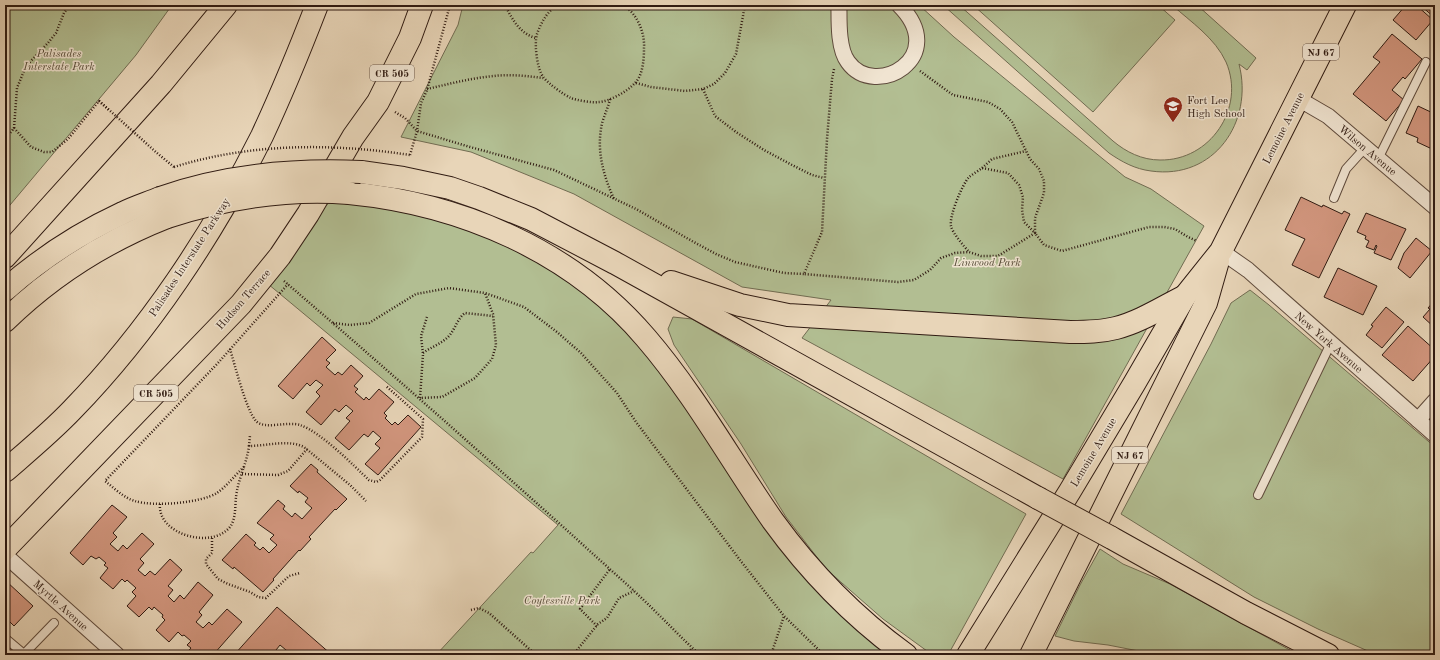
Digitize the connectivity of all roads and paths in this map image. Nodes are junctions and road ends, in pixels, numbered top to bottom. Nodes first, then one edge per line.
1 (70, 5) edge
2 (226, 5) edge
3 (317, 5) edge
4 (422, 5) edge
5 (450, 5) edge
6 (505, 5) edge
7 (558, 5) edge
8 (623, 5) edge
9 (745, 5) edge
10 (839, 5) edge
11 (898, 5) edge
12 (1345, 5) edge
13 (536, 38) junction
14 (841, 41) junction
15 (911, 60) junction
16 (1426, 62) dead end
17 (544, 78) junction
18 (636, 83) junction
19 (703, 89) junction
20 (426, 90) junction
21 (1298, 98) junction
22 (610, 99) junction
23 (378, 102) junction
24 (14, 128) junction
25 (417, 131) junction
26 (5, 140) edge
27 (1365, 148) junction
28 (1026, 150) junction
29 (410, 155) dead end
30 (1378, 159) junction
31 (174, 167) dead end
32 (982, 168) junction
33 (824, 178) junction
34 (1334, 198) dead end
35 (614, 199) junction
36 (1435, 207) edge
37 (164, 208) junction
38 (1034, 234) junction
39 (1197, 241) dead end
40 (1221, 251) junction
41 (969, 252) junction
42 (5, 257) edge
43 (615, 263) junction
44 (270, 269) junction
45 (804, 274) junction
46 (288, 284) junction
47 (5, 290) edge
48 (486, 293) junction
49 (1185, 296) junction
50 (493, 316) junction
51 (427, 317) dead end
52 (5, 321) edge
53 (333, 323) junction
54 (1331, 343) junction
55 (230, 349) junction
56 (423, 353) junction
57 (386, 386) dead end
58 (420, 398) junction
59 (1435, 401) edge
60 (1418, 420) junction
61 (250, 435) dead end
62 (1435, 435) edge
63 (249, 446) junction
64 (307, 449) junction
65 (244, 467) junction
66 (5, 471) edge
67 (242, 474) junction
68 (1258, 495) dead end
69 (366, 501) dead end
70 (160, 504) junction
71 (212, 538) junction
72 (5, 549) edge
73 (5, 555) edge
74 (610, 569) junction
75 (300, 573) dead end
76 (634, 591) junction
77 (470, 610) dead end
78 (784, 616) junction
79 (54, 623) dead end
80 (597, 626) junction
81 (5, 638) edge
82 (692, 648) junction
83 (117, 655) edge
84 (536, 655) edge
85 (573, 655) edge
86 (687, 655) edge
87 (700, 655) edge
88 (771, 655) edge
89 (824, 655) edge
90 (906, 655) edge
91 (968, 655) edge
92 (1031, 655) edge
93 (1328, 655) edge

1 - 24 path
2 - 42 main road
3 - 66 main road, Palisades Interstate Parkway
4 - 23 main road, Hudson Terrace / CR 505
5 - 20 path
6 - 13 path
7 - 13 path
8 - 18 path
9 - 19 path
10 - 14 street
11 - 15 street
12 - 21 main road, Lemoine Avenue / NJ 67
13 - 17 path
14 - 15 street
14 - 33 path
15 - 28 path
16 - 30 lane
17 - 20 path
17 - 22 path
18 - 19 path
18 - 22 path
19 - 33 path
20 - 25 path
21 - 27 street, Wilson Avenue
21 - 40 main road, Lemoine Avenue / NJ 67
22 - 35 path
23 - 25 path
23 - 44 main road, Hudson Terrace / CR 505
24 - 26 path
24 - 31 path, bridge
25 - 29 path
25 - 35 path
27 - 30 street, Wilson Avenue
27 - 34 lane
28 - 32 path
28 - 38 path
30 - 36 street, Wilson Avenue
32 - 38 path
32 - 41 path
33 - 45 path
35 - 45 path
37 - 43 main road, bridge
37 - 47 main road
37 - 52 main road
37 - 90 main road, bridge
38 - 39 path
38 - 41 path
40 - 49 main road, Lemoine Avenue / NJ 67
40 - 54 street, New York Avenue
40 - 92 main road, Lemoine Avenue / NJ 67
41 - 45 path
43 - 49 main road
43 - 93 main road, bridge
44 - 46 path
44 - 72 main road, Hudson Terrace / CR 505
46 - 53 path
46 - 55 path
48 - 50 path
48 - 53 path
48 - 78 path
49 - 91 main road, Lemoine Avenue / NJ 67
50 - 56 path
50 - 58 path
51 - 56 path
53 - 58 path
54 - 60 street, New York Avenue
54 - 68 lane
55 - 57 path
55 - 70 path
56 - 58 path
58 - 74 path
59 - 60 street
60 - 62 street, New York Avenue
61 - 63 path
63 - 64 path
63 - 65 path
64 - 67 path
64 - 69 path
65 - 67 path
65 - 70 path
67 - 71 path
70 - 71 path
71 - 75 path
73 - 83 street, Myrtle Avenue
74 - 76 path
74 - 80 path
76 - 80 path
76 - 82 path
77 - 84 path
78 - 88 path
78 - 89 path
79 - 81 lane
80 - 85 path
82 - 86 path
82 - 87 path

